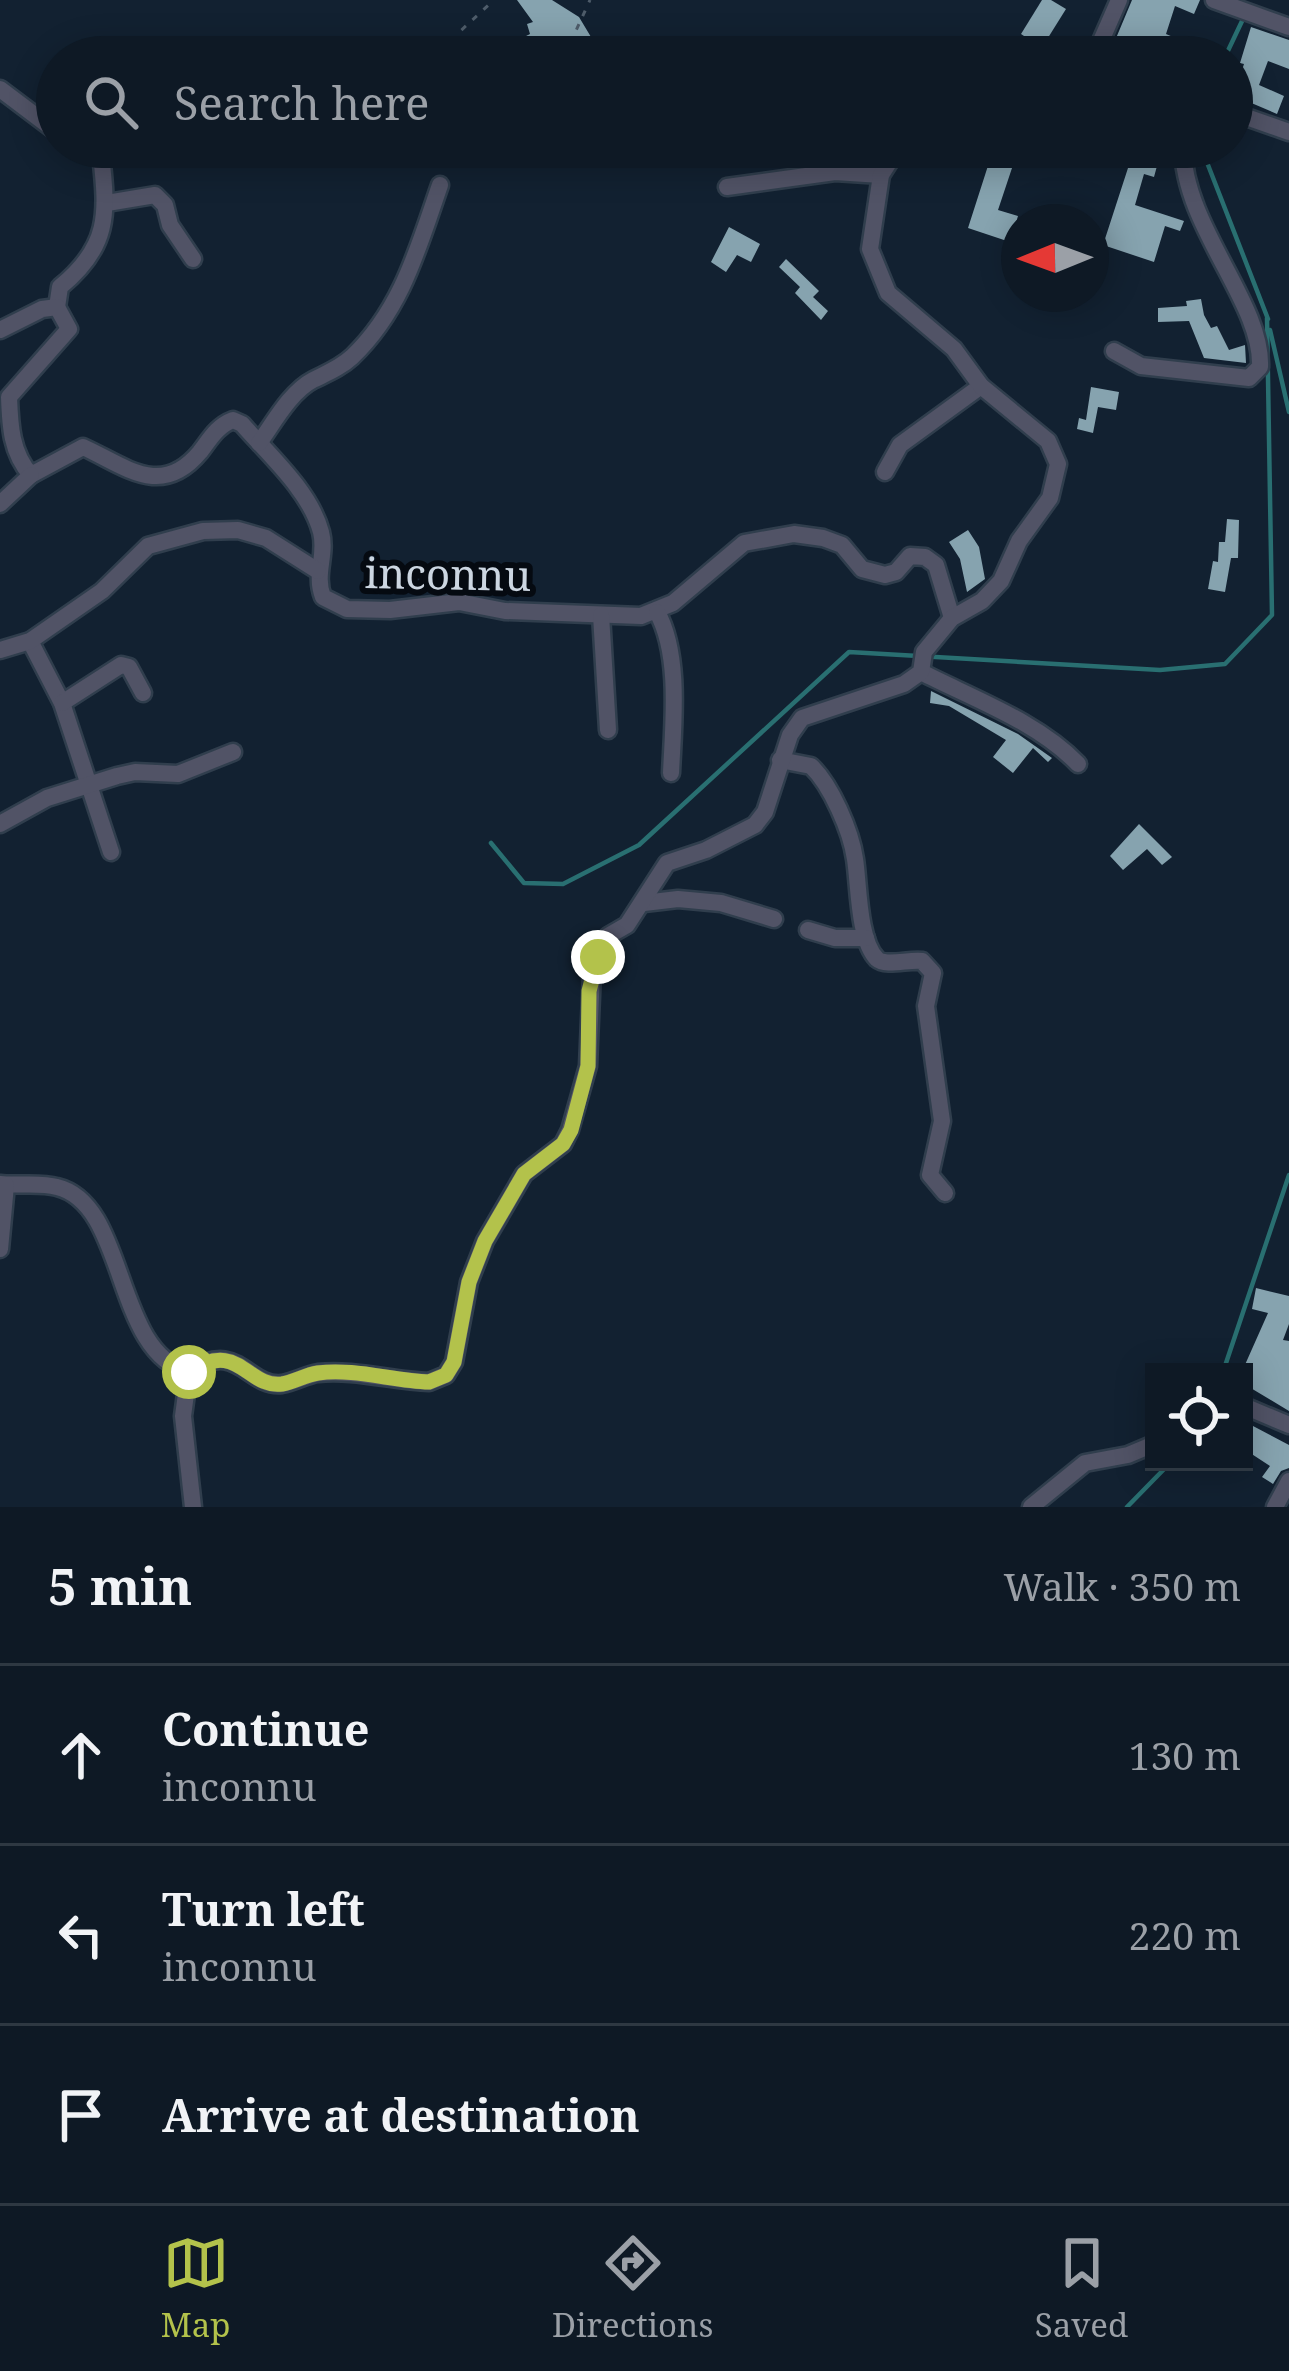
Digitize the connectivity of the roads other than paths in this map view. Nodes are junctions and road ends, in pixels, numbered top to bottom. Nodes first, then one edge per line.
1 (1119, 0) edge
2 (1214, 0) edge
3 (1289, 27) edge
4 (1103, 36) edge
5 (0, 88) edge
6 (36, 116) edge
7 (1253, 119) edge
8 (1289, 132) edge
9 (107, 168) edge
10 (886, 168) edge
11 (1188, 168) edge
12 (881, 175) junction
13 (440, 185) dead end
14 (727, 187) dead end
15 (106, 203) junction
16 (193, 259) dead end
17 (57, 307) junction
18 (0, 330) edge
19 (1114, 351) dead end
20 (981, 386) junction
21 (259, 443) junction
22 (885, 472) dead end
23 (31, 475) junction
24 (0, 504) edge
25 (318, 571) junction
26 (656, 612) junction
27 (601, 615) junction
28 (952, 618) junction
29 (30, 641) junction
30 (0, 650) edge
31 (923, 664) junction
32 (142, 693) dead end
33 (62, 703) junction
34 (608, 730) dead end
35 (233, 752) dead end
36 (780, 760) junction
37 (1078, 764) dead end
38 (670, 773) dead end
39 (90, 784) junction
40 (0, 824) edge
41 (111, 852) dead end
42 (644, 903) junction
43 (774, 920) dead end
44 (808, 929) dead end
45 (866, 938) junction
46 (3, 1185) edge
47 (945, 1193) dead end
48 (0, 1249) edge
49 (189, 1372) junction
50 (1253, 1410) edge
51 (1289, 1425) edge
52 (1145, 1448) edge
53 (1289, 1481) edge
54 (193, 1507) edge
55 (1031, 1507) edge
56 (1275, 1507) edge

1 - 4 street
2 - 3 street
5 - 6 street
7 - 8 street
9 - 15 street
10 - 12 street
11 - 19 street
12 - 14 street
12 - 20 street
13 - 21 street
15 - 16 street
15 - 17 street
17 - 18 street
17 - 23 street
20 - 22 street
20 - 28 street
21 - 23 street
21 - 25 street, inconnu
23 - 24 street
25 - 27 street, inconnu
25 - 29 street, inconnu
26 - 27 street, inconnu
26 - 28 street
26 - 38 street
27 - 34 street
28 - 31 street
29 - 30 street, inconnu
29 - 33 street
31 - 36 street
31 - 37 street
32 - 33 street
33 - 39 street
35 - 39 street
36 - 42 street
36 - 45 street
39 - 40 street
39 - 41 street
42 - 43 street
42 - 49 street
44 - 45 street
45 - 47 street
46 - 48 street
46 - 49 street
49 - 54 street
50 - 51 street
52 - 55 street
53 - 56 street

